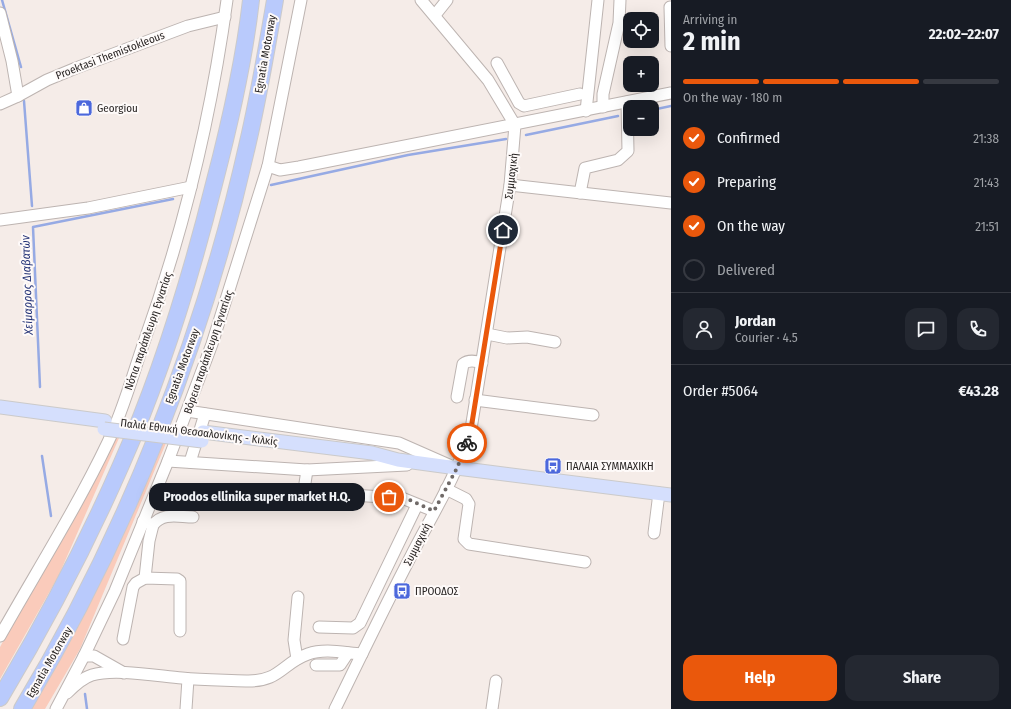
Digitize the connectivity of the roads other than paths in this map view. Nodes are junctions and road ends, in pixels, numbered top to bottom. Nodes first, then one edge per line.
1 (227, 0) edge
2 (251, 0) edge
3 (275, 0) edge
4 (301, 0) edge
5 (421, 0) edge
6 (447, 0) edge
7 (598, 0) edge
8 (620, 0) edge
9 (670, 7) dead end
10 (0, 14) edge
11 (435, 15) junction
12 (225, 17) junction
13 (671, 46) edge
14 (0, 59) edge
15 (12, 61) junction
16 (497, 63) dead end
17 (671, 93) edge
18 (580, 94) dead end
19 (18, 96) junction
20 (637, 100) edge
21 (544, 102) junction
22 (623, 103) edge
23 (0, 104) edge
24 (603, 107) junction
25 (586, 111) junction
26 (547, 119) junction
27 (515, 125) junction
28 (628, 136) edge
29 (268, 166) junction
30 (510, 185) junction
31 (192, 187) junction
32 (580, 193) junction
33 (671, 203) edge
34 (0, 220) edge
35 (487, 334) junction
36 (555, 342) dead end
37 (482, 363) junction
38 (457, 397) dead end
39 (475, 400) junction
40 (0, 407) edge
41 (187, 411) junction
42 (205, 414) junction
43 (593, 415) dead end
44 (0, 416) edge
45 (105, 425) junction
46 (168, 461) junction
47 (190, 462) junction
48 (426, 464) junction
49 (457, 468) junction
50 (307, 470) junction
51 (446, 489) junction
52 (304, 490) dead end
53 (665, 494) edge
54 (350, 495) dead end
55 (417, 505) junction
56 (434, 511) junction
57 (193, 517) dead end
58 (148, 523) junction
59 (654, 533) dead end
60 (585, 562) dead end
61 (145, 578) junction
62 (381, 578) junction
63 (396, 585) junction
64 (298, 597) dead end
65 (319, 627) dead end
66 (180, 631) dead end
67 (0, 636) edge
68 (123, 639) dead end
69 (348, 653) junction
70 (362, 654) junction
71 (84, 656) junction
72 (297, 659) junction
73 (316, 665) dead end
74 (104, 673) junction
75 (124, 673) junction
76 (188, 679) junction
77 (496, 681) dead end
78 (0, 698) edge
79 (58, 705) edge
80 (22, 709) edge
81 (186, 709) edge
82 (335, 709) edge
83 (492, 709) edge

1 - 12 street, Νότια παράπλευρη Εγνατίας
2 - 78 highway, Egnatia Motorway
3 - 80 highway, Egnatia Motorway
4 - 29 street, Βόρεια παράπλευρη Εγνατίας
5 - 11 street
6 - 11 street
7 - 25 street
8 - 24 street
9 - 13 street
10 - 15 street
11 - 27 street
12 - 19 street, Proektasi Themistokleous
12 - 31 street, Νότια παράπλευρη Εγνατίας
14 - 15 street
15 - 19 street
16 - 21 street
17 - 20 street
18 - 21 street
19 - 23 street, Proektasi Themistokleous
21 - 26 street
22 - 24 street
24 - 25 street
25 - 26 street
26 - 27 street
27 - 29 street
27 - 30 street, Συμμαχική
28 - 32 street
29 - 41 street, Βόρεια παράπλευρη Εγνατίας
30 - 32 street
30 - 35 street, Συμμαχική
31 - 34 street
31 - 67 street, Νότια παράπλευρη Εγνατίας
32 - 33 street
35 - 36 street
35 - 37 street, Συμμαχική
37 - 38 street
37 - 39 street, Συμμαχική
39 - 43 street
39 - 49 street, Συμμαχική
40 - 45 main road, Παλιά Εθνική Θεσσαλονίκης - Κιλκίς
41 - 42 street
41 - 46 street, Βόρεια παράπλευρη Εγνατίας
42 - 47 street
42 - 49 street
44 - 45 main road, Παλιά Εθνική Θεσσαλονίκης - Κιλκίς
45 - 48 main road, Παλιά Εθνική Θεσσαλονίκης - Κιλκίς
46 - 47 street
46 - 58 street, Βόρεια παράπλευρη Εγνατίας
47 - 50 street
48 - 49 main road, Παλιά Εθνική Θεσσαλονίκης - Κιλκίς
48 - 50 street
49 - 51 street, Συμμαχική
49 - 53 main road, Παλιά Εθνική Θεσσαλονίκης - Κιλκίς
50 - 52 street
51 - 56 street, Συμμαχική
51 - 60 street
53 - 59 street
54 - 55 street
55 - 56 street
55 - 62 street
56 - 63 street, Συμμαχική
57 - 58 street
58 - 61 street
58 - 71 street, Βόρεια παράπλευρη Εγνατίας
61 - 66 street
61 - 68 street
62 - 63 street
62 - 65 street
63 - 70 street, Συμμαχική
64 - 72 street
69 - 70 street
69 - 72 street
69 - 73 street
70 - 82 street, Συμμαχική
71 - 74 street
71 - 75 street
71 - 79 street, Βόρεια παράπλευρη Εγνατίας
72 - 76 street
74 - 75 street
74 - 79 street
75 - 76 street
76 - 81 street
77 - 83 street

